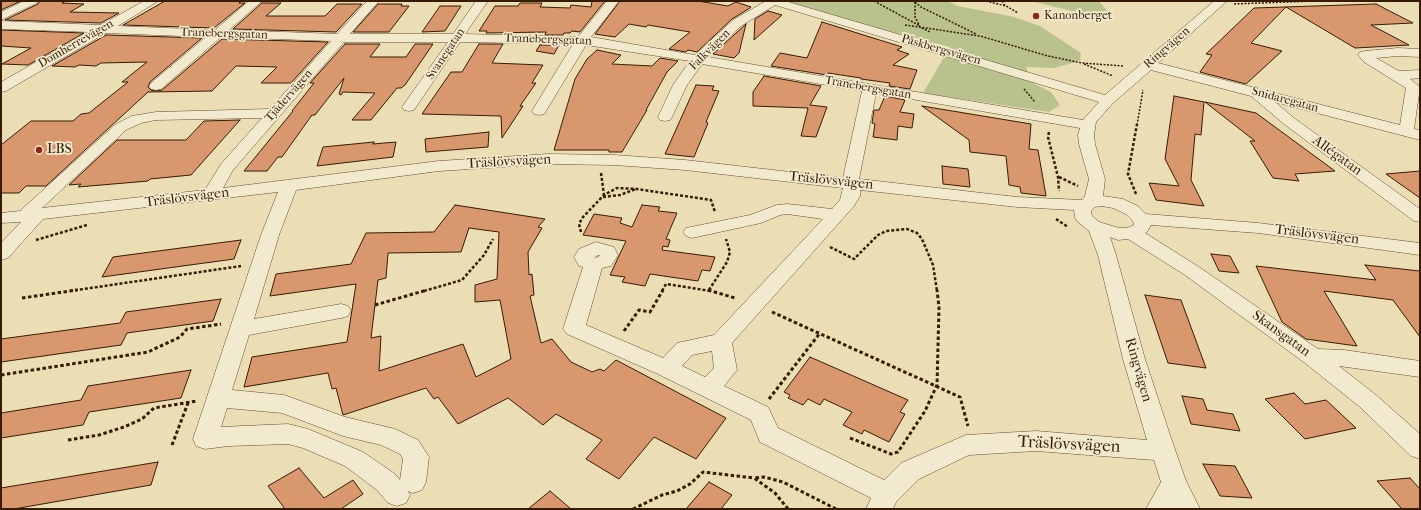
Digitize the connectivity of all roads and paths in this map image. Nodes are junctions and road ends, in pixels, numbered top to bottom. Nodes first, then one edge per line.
1 (33, 1) edge
2 (152, 1) edge
3 (256, 1) edge
4 (373, 1) edge
5 (482, 1) edge
6 (613, 1) edge
7 (774, 1) edge
8 (874, 1) edge
9 (914, 1) edge
10 (986, 1) edge
11 (1002, 1) edge
12 (1314, 1) edge
13 (1226, 3) edge
14 (1006, 6) junction
15 (1018, 13) dead end
16 (1, 16) edge
17 (1, 25) edge
18 (905, 25) dead end
19 (920, 26) junction
20 (104, 28) junction
21 (218, 34) junction
22 (934, 34) dead end
23 (980, 36) junction
24 (339, 38) junction
25 (457, 38) junction
26 (582, 40) junction
27 (1420, 53) edge
28 (698, 59) junction
29 (1082, 63) junction
30 (1124, 66) dead end
31 (1156, 66) junction
32 (1004, 68) junction
33 (1420, 74) edge
34 (1396, 75) junction
35 (1113, 76) dead end
36 (156, 86) dead end
37 (1, 88) edge
38 (870, 88) junction
39 (1256, 92) junction
40 (1108, 100) junction
41 (1037, 103) dead end
42 (409, 107) dead end
43 (539, 111) dead end
44 (273, 114) junction
45 (665, 117) dead end
46 (1088, 126) junction
47 (1406, 132) junction
48 (1420, 136) edge
49 (598, 170) dead end
50 (1058, 177) dead end
51 (1097, 179) junction
52 (851, 183) junction
53 (289, 186) junction
54 (637, 189) junction
55 (211, 195) junction
56 (603, 196) junction
57 (1129, 200) junction
58 (1085, 212) junction
59 (836, 215) junction
60 (30, 216) junction
61 (1420, 217) edge
62 (1, 218) edge
63 (1049, 218) dead end
64 (89, 224) dead end
65 (1136, 226) junction
66 (720, 227) junction
67 (581, 232) dead end
68 (692, 232) dead end
69 (493, 238) dead end
70 (813, 240) junction
71 (14, 241) junction
72 (1420, 248) edge
73 (1, 254) edge
74 (262, 264) junction
75 (594, 264) dead end
76 (709, 290) junction
77 (22, 298) dead end
78 (755, 304) junction
79 (375, 305) dead end
80 (341, 311) dead end
81 (242, 325) junction
82 (820, 333) junction
83 (721, 341) junction
84 (614, 346) junction
85 (1313, 357) junction
86 (666, 368) junction
87 (1420, 369) edge
88 (1, 375) edge
89 (937, 385) junction
90 (708, 389) junction
91 (219, 398) junction
92 (189, 402) junction
93 (757, 413) junction
94 (850, 438) dead end
95 (68, 440) dead end
96 (172, 445) dead end
97 (975, 445) junction
98 (1420, 449) edge
99 (1163, 451) junction
100 (754, 478) junction
101 (1174, 483) junction
102 (883, 502) edge
103 (633, 509) edge
104 (788, 509) edge
105 (836, 509) edge
106 (1159, 509) edge
107 (1186, 509) edge

1 - 16 street
2 - 20 street, Domherrevägen
3 - 21 street
4 - 24 street, Tjädervägen
5 - 25 street, Svanegatan
6 - 26 street
7 - 28 street, Falkvägen
7 - 32 street, Påskbergsvägen
8 - 19 path
9 - 19 path
9 - 23 path
10 - 14 path
11 - 14 path
12 - 13 path
13 - 31 street, Ringvägen
14 - 15 path
17 - 20 street, Tranebergsgatan
18 - 19 path
19 - 22 path
19 - 23 path
20 - 21 street, Tranebergsgatan
20 - 37 street, Domherrevägen
21 - 24 street, Tranebergsgatan
21 - 36 street
23 - 29 path
24 - 25 street, Tranebergsgatan
24 - 44 street, Tjädervägen
25 - 26 street, Tranebergsgatan
25 - 42 street, Svanegatan
26 - 28 street, Tranebergsgatan
26 - 43 street
27 - 34 street
28 - 38 street, Tranebergsgatan
28 - 45 street, Falkvägen
29 - 30 path
29 - 35 path
31 - 39 street, Snidaregatan
31 - 40 street, Ringvägen
31 - 57 path
32 - 40 street, Påskbergsvägen
32 - 41 path
33 - 34 street
34 - 47 street
38 - 46 street, Tranebergsgatan
38 - 52 street
39 - 47 street, Snidaregatan
39 - 61 street, Allégatan
40 - 46 street, Ringvägen
44 - 55 street, Tjädervägen
44 - 60 street
46 - 51 street
47 - 48 street, Snidaregatan
49 - 56 path
50 - 58 path
51 - 57 street
51 - 58 street
52 - 53 street, Träslövsvägen
52 - 58 street, Träslövsvägen
52 - 59 street
53 - 55 street, Träslövsvägen
53 - 74 street
54 - 56 path
54 - 56 path
54 - 66 path
55 - 60 street, Träslövsvägen
56 - 67 path
57 - 58 street
57 - 65 street, Skansgatan
58 - 63 path
58 - 65 street, Träslövsvägen
58 - 99 street, Ringvägen
59 - 66 street
59 - 70 street
60 - 62 street, Träslövsvägen
60 - 71 street
64 - 71 path
65 - 72 street, Träslövsvägen
65 - 85 street, Skansgatan
66 - 68 street
66 - 76 path
69 - 79 path
70 - 78 street
70 - 89 path
71 - 73 street
74 - 77 path
74 - 81 street
75 - 84 street
76 - 78 path
76 - 84 path
78 - 82 path
78 - 83 street
80 - 81 street
81 - 88 path
81 - 91 street
82 - 89 path
82 - 93 path
83 - 86 street
83 - 90 street
84 - 86 street
85 - 87 street
85 - 98 street, Skansgatan
86 - 90 street
89 - 94 path
89 - 97 path
90 - 93 street
91 - 91 street
91 - 92 path
92 - 95 path
92 - 96 path
93 - 102 street
97 - 99 street, Träslövsvägen
97 - 102 street, Träslövsvägen
99 - 101 street, Ringvägen
100 - 103 path
100 - 104 path
100 - 105 path
101 - 106 street
101 - 107 street, Ringvägen

